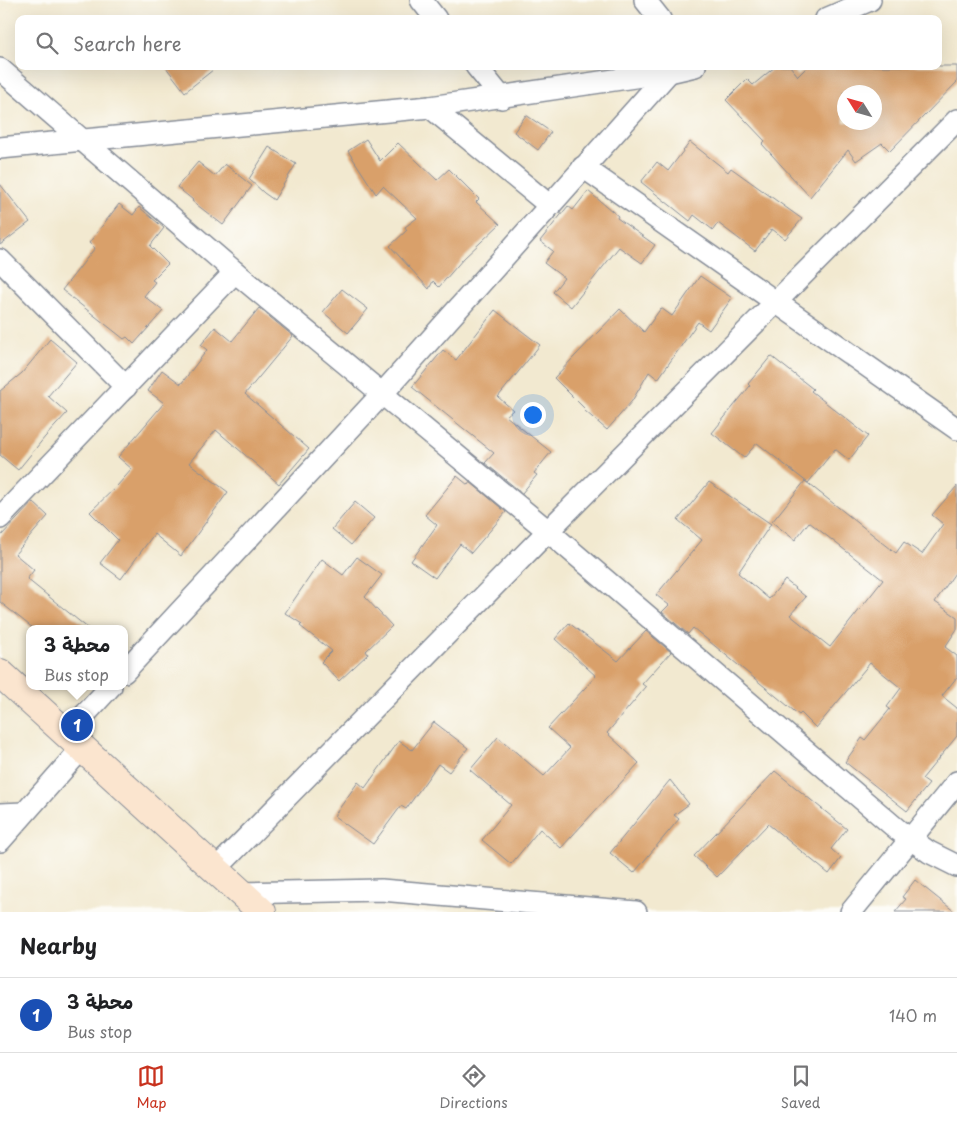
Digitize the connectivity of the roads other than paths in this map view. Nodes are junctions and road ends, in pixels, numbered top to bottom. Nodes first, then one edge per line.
1 (421, 0) edge
2 (645, 0) edge
3 (859, 2) edge
4 (433, 15) edge
5 (657, 15) edge
6 (834, 15) edge
7 (0, 69) edge
8 (479, 70) edge
9 (678, 70) edge
10 (669, 72) junction
11 (502, 98) junction
12 (430, 107) junction
13 (957, 120) edge
14 (81, 139) junction
15 (0, 148) edge
16 (583, 167) junction
17 (549, 205) junction
18 (0, 260) edge
19 (236, 272) junction
20 (776, 302) junction
21 (126, 387) junction
22 (382, 394) junction
23 (957, 429) edge
24 (0, 518) edge
25 (548, 531) junction
26 (128, 668) edge
27 (0, 673) edge
28 (109, 690) edge
29 (75, 741) junction
30 (957, 782) edge
31 (24, 813) junction
32 (0, 814) edge
33 (0, 840) edge
34 (911, 840) junction
35 (957, 866) edge
36 (216, 869) junction
37 (241, 893) junction
38 (262, 912) edge
39 (636, 912) edge
40 (851, 912) edge

1 - 4 street
2 - 5 street
3 - 6 street
7 - 14 street
8 - 11 street
9 - 10 street
10 - 11 street
10 - 16 street
11 - 12 street
12 - 14 street
12 - 17 street
13 - 20 street
14 - 15 street
14 - 19 street
16 - 17 street
16 - 20 street
17 - 22 street
18 - 21 street
19 - 21 street
19 - 22 street
20 - 23 street
20 - 25 street
21 - 24 street
22 - 25 street
22 - 26 street
25 - 34 street
25 - 36 street
27 - 29 street
28 - 29 street
29 - 31 street
29 - 36 street
30 - 34 street
31 - 32 street
31 - 33 street
34 - 35 street
34 - 40 street
36 - 37 street
37 - 38 street
37 - 39 street

